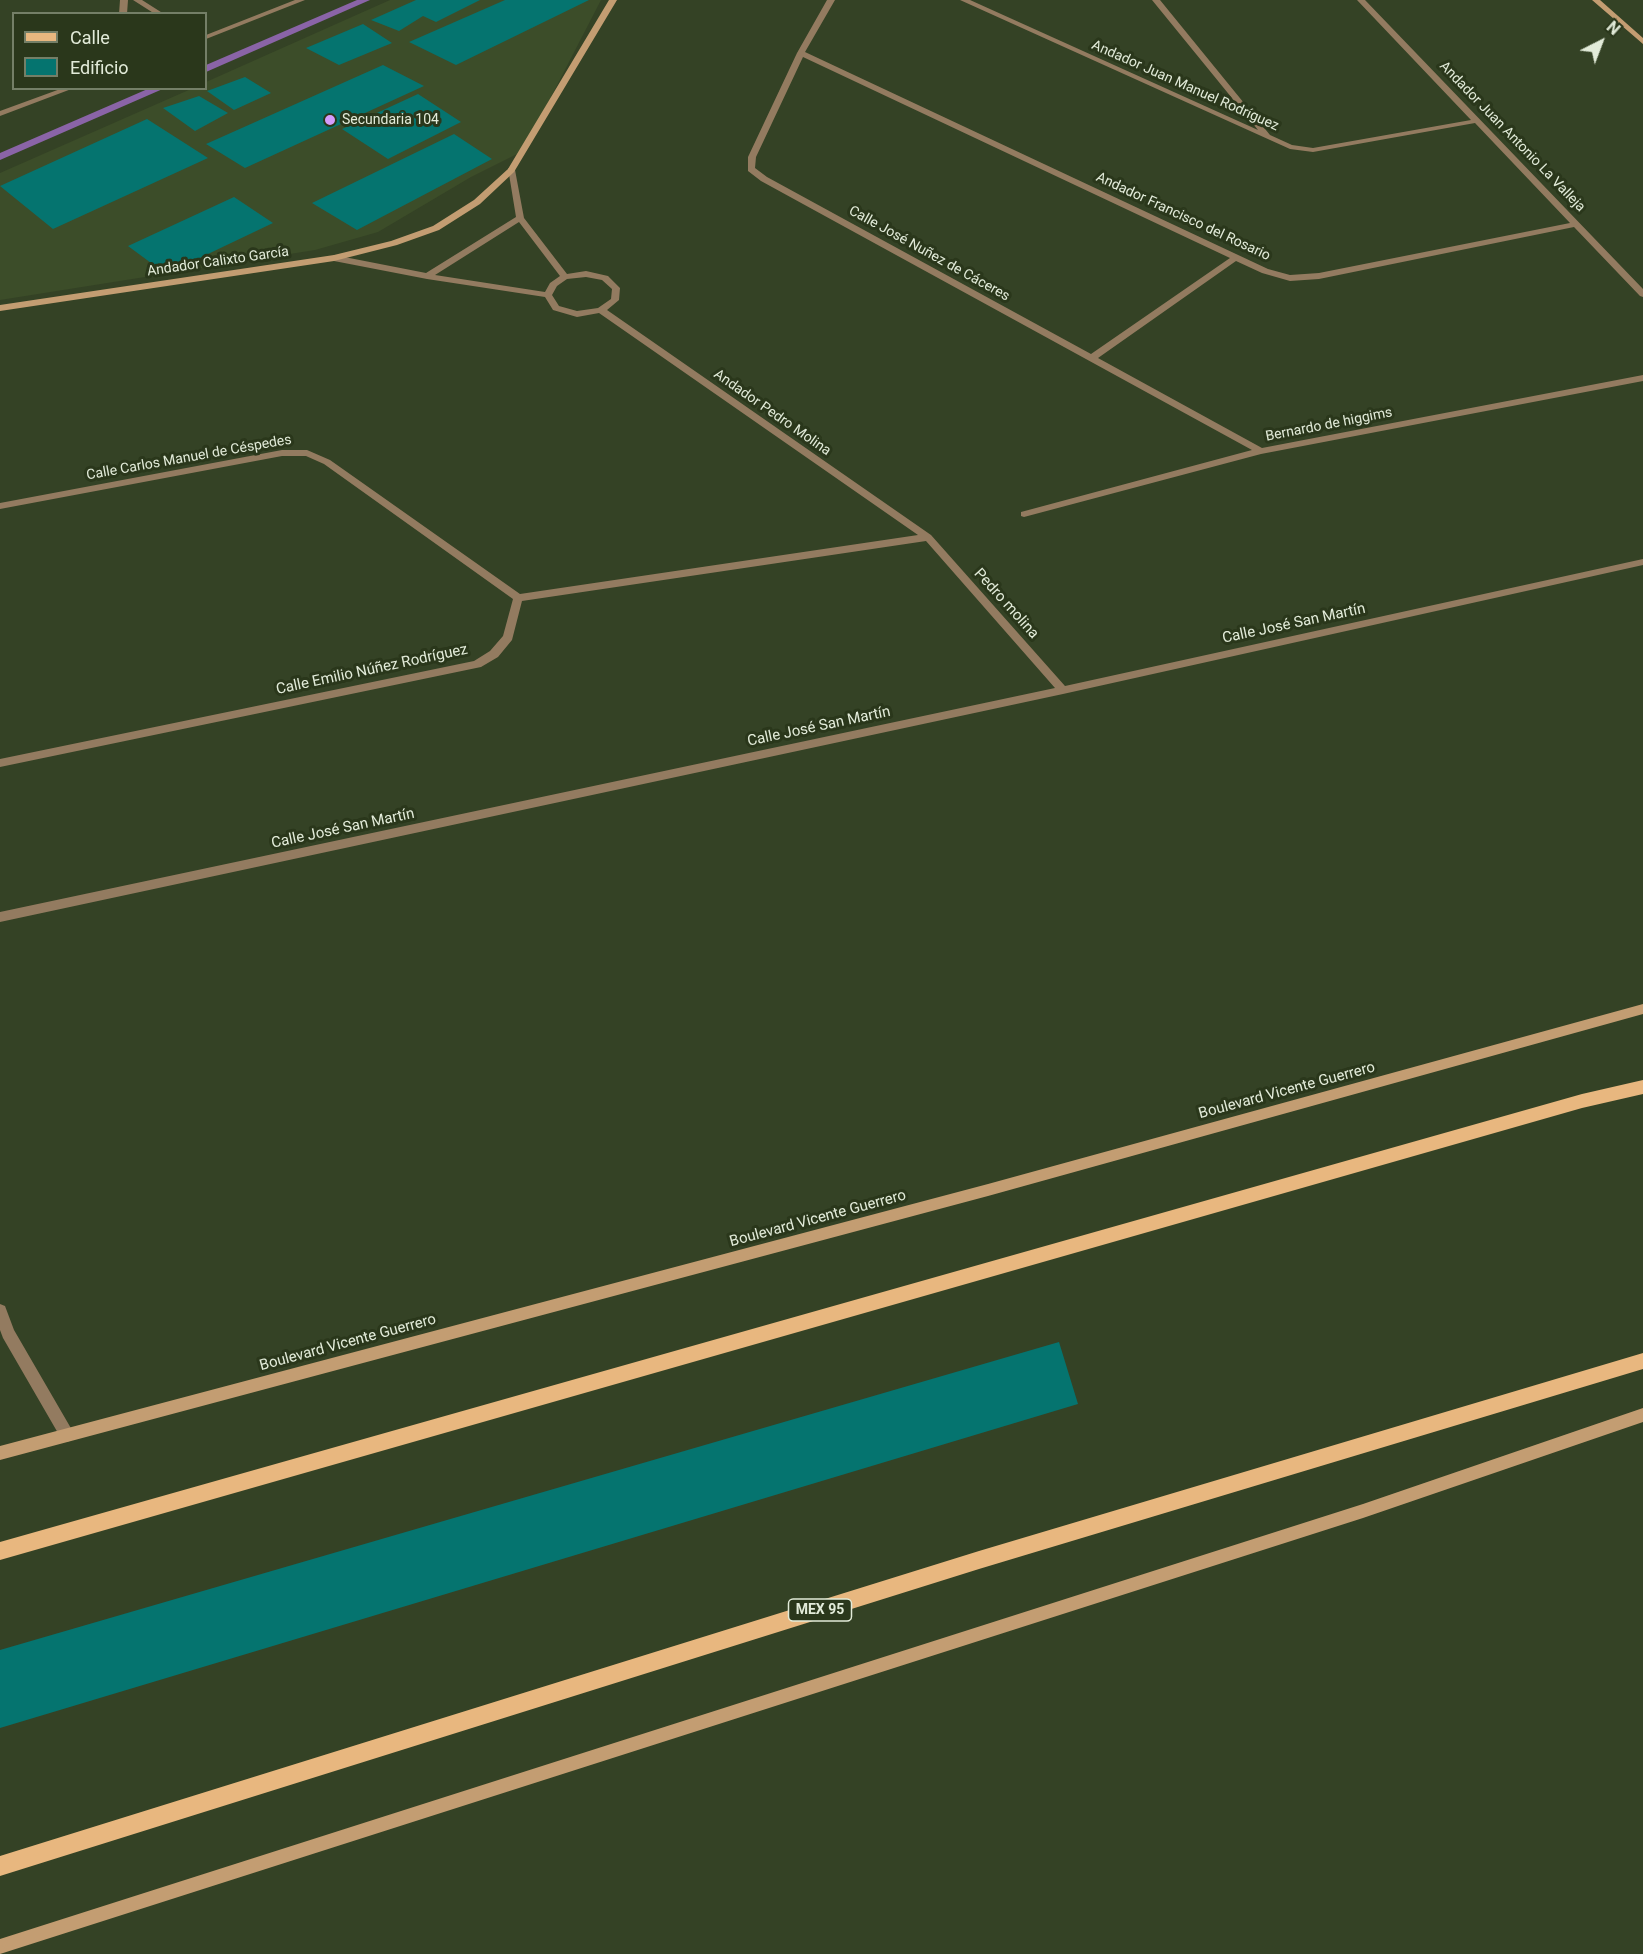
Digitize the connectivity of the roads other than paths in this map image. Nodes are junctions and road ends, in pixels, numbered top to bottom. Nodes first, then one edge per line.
1 (137, 0) edge
2 (301, 0) edge
3 (613, 0) edge
4 (831, 0) edge
5 (964, 0) edge
6 (1156, 0) edge
7 (1361, 0) edge
8 (1596, 0) edge
9 (158, 12) edge
10 (207, 37) edge
11 (1643, 42) edge
12 (801, 53) junction
13 (66, 90) edge
14 (0, 114) edge
15 (1476, 121) junction
16 (1270, 140) junction
17 (511, 170) junction
18 (520, 218) junction
19 (1577, 224) junction
20 (1236, 257) junction
21 (334, 258) junction
22 (427, 276) junction
23 (565, 277) junction
24 (1643, 294) edge
25 (548, 295) junction
26 (0, 308) edge
27 (601, 310) junction
28 (1092, 358) junction
29 (1643, 378) edge
30 (1261, 451) junction
31 (0, 506) edge
32 (1024, 514) dead end
33 (927, 537) junction
34 (1643, 562) edge
35 (518, 598) junction
36 (1063, 690) junction
37 (0, 763) edge
38 (0, 917) edge
39 (1643, 1010) edge
40 (1643, 1087) edge
41 (0, 1311) edge
42 (1643, 1361) edge
43 (1643, 1415) edge
44 (67, 1435) junction
45 (0, 1453) edge
46 (0, 1551) edge
47 (0, 1866) edge
48 (0, 1947) edge

1 - 9 street
2 - 10 street
3 - 17 main road, Andador Calixto García
4 - 12 street, Calle José Nuñez de Cáceres
5 - 16 street, Andador Juan Manuel Rodríguez
6 - 16 street
7 - 15 street, Andador Juan Antonio La Valleja
8 - 11 main road
12 - 20 street, Andador Francisco del Rosario
12 - 28 street, Calle José Nuñez de Cáceres
13 - 14 street
15 - 16 street, Andador Juan Manuel Rodríguez
15 - 19 street, Andador Juan Antonio La Valleja
17 - 18 street
17 - 21 main road, Andador Calixto García
18 - 22 street
18 - 23 street
19 - 20 street, Andador Francisco del Rosario
19 - 24 street, Andador Juan Antonio La Valleja
20 - 28 street
21 - 22 street
21 - 26 main road, Andador Calixto García
22 - 25 street
23 - 25 street
23 - 27 street
25 - 27 street
27 - 33 street, Andador Pedro Molina
28 - 30 street, Calle José Nuñez de Cáceres
29 - 30 street, Bernardo de higgims
30 - 32 street, Bernardo de higgims
31 - 35 street, Calle Carlos Manuel de Céspedes
33 - 35 street
33 - 36 street, Pedro molina
34 - 36 street, Calle José San Martín
35 - 37 street, Calle Emilio Núñez Rodríguez
36 - 38 street, Calle José San Martín
39 - 44 main road, Boulevard Vicente Guerrero
40 - 46 main road
41 - 44 street
42 - 47 main road, MEX 95
43 - 48 main road
44 - 45 main road, Boulevard Vicente Guerrero

